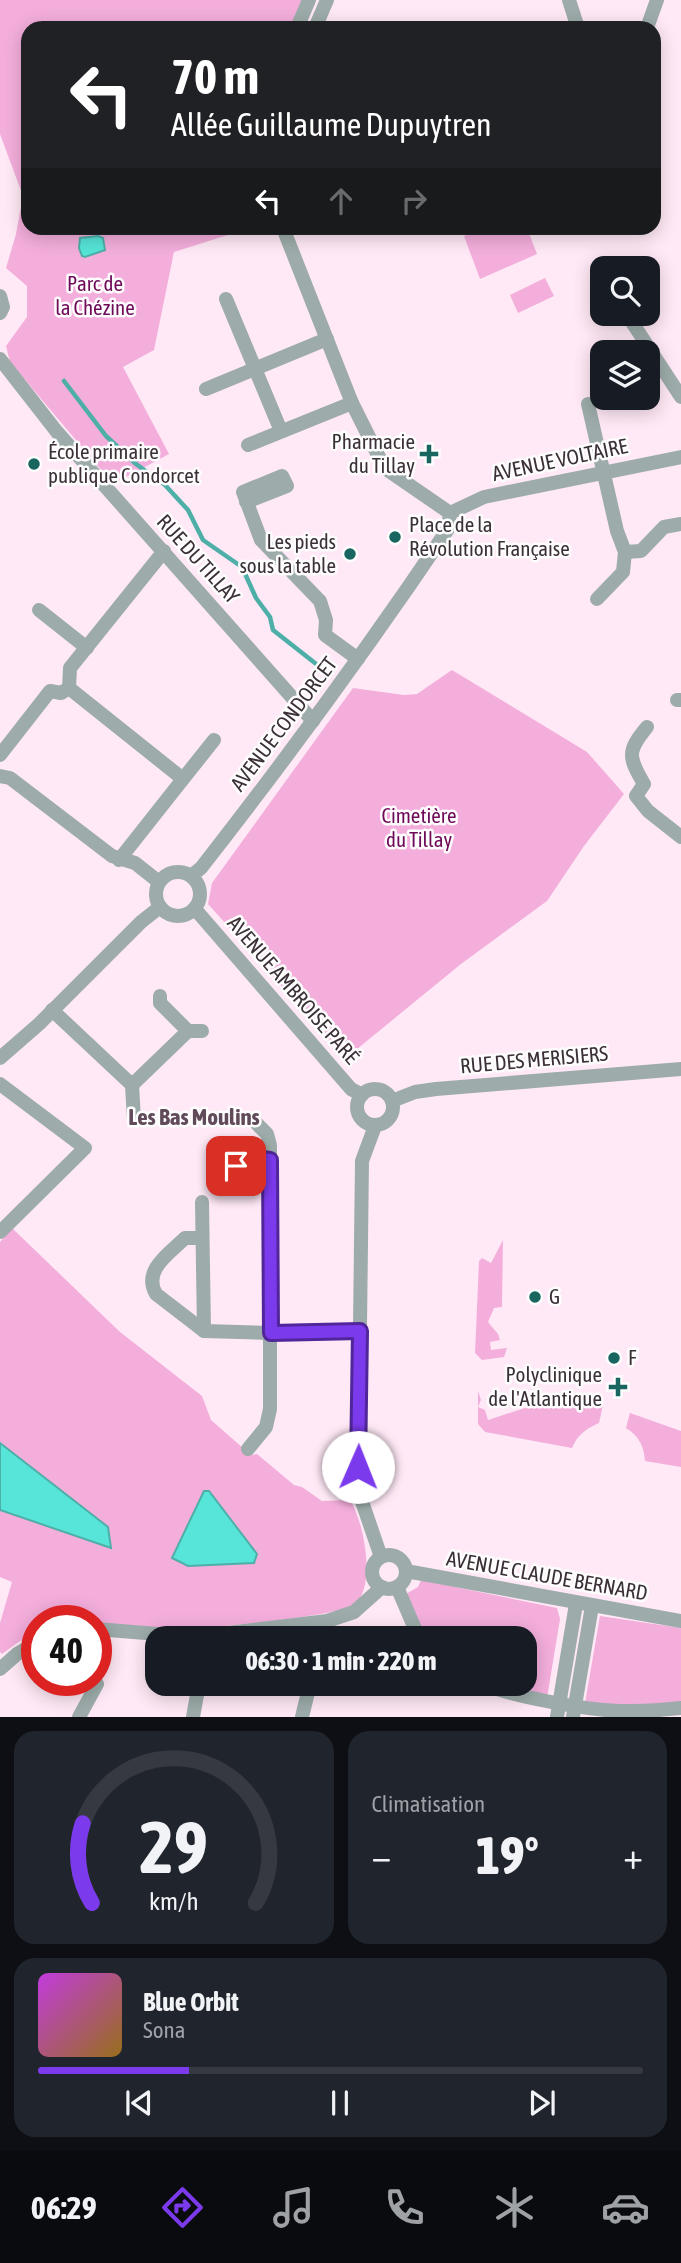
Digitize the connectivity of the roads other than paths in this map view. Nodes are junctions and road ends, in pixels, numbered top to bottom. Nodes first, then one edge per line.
1 (309, 0) edge
2 (327, 0) edge
3 (569, 0) edge
4 (657, 0) edge
5 (300, 21) edge
6 (318, 21) edge
7 (576, 21) edge
8 (650, 21) edge
9 (286, 235) edge
10 (0, 296) edge
11 (226, 299) dead end
12 (0, 313) edge
13 (635, 326) edge
14 (327, 339) junction
15 (0, 359) edge
16 (254, 368) junction
17 (206, 390) dead end
18 (681, 397) edge
19 (352, 403) junction
20 (588, 404) dead end
21 (281, 431) junction
22 (248, 445) dead end
23 (681, 457) edge
24 (604, 472) junction
25 (246, 502) dead end
26 (450, 513) junction
27 (681, 524) edge
28 (163, 551) junction
29 (625, 552) junction
30 (597, 599) dead end
31 (39, 610) dead end
32 (87, 648) junction
33 (358, 659) junction
34 (69, 688) junction
35 (313, 721) junction
36 (647, 727) dead end
37 (214, 740) dead end
38 (0, 755) edge
39 (0, 776) edge
40 (183, 779) junction
41 (681, 837) edge
42 (119, 860) junction
43 (191, 876) junction
44 (159, 882) junction
45 (160, 907) junction
46 (195, 909) junction
47 (160, 996) dead end
48 (52, 1010) junction
49 (0, 1058) edge
50 (681, 1069) edge
51 (0, 1084) edge
52 (132, 1085) junction
53 (362, 1095) junction
54 (391, 1101) junction
55 (134, 1120) dead end
56 (257, 1124) dead end
57 (375, 1126) junction
58 (270, 1160) junction
59 (236, 1166) dead end
60 (202, 1202) dead end
61 (0, 1232) edge
62 (202, 1238) junction
63 (204, 1331) junction
64 (360, 1331) junction
65 (271, 1333) junction
66 (248, 1448) dead end
67 (381, 1557) junction
68 (406, 1571) junction
69 (382, 1587) junction
70 (397, 1587) junction
71 (576, 1604) junction
72 (592, 1606) junction
73 (681, 1621) edge
74 (414, 1626) edge
75 (112, 1630) edge
76 (21, 1652) edge
77 (0, 1669) edge
78 (90, 1696) edge
79 (197, 1696) edge
80 (307, 1696) edge
81 (518, 1696) edge
82 (681, 1708) edge
83 (558, 1710) edge
84 (574, 1712) edge
85 (79, 1717) edge
86 (193, 1717) edge
87 (302, 1717) edge

1 - 5 street
2 - 6 street
3 - 7 street
4 - 8 street
9 - 14 street
10 - 12 street
11 - 16 street
13 - 18 street
14 - 16 street
14 - 19 street
15 - 28 street, RUE DU TILLAY
16 - 17 street
16 - 21 street
19 - 21 street
19 - 26 street
20 - 24 street
21 - 22 street
23 - 24 street, AVENUE VOLTAIRE
24 - 26 street, AVENUE VOLTAIRE
24 - 29 street
25 - 33 street
26 - 33 street, AVENUE CONDORCET
27 - 29 street
28 - 32 street
28 - 35 street, RUE DU TILLAY
29 - 30 street
31 - 32 street
32 - 34 street
33 - 35 street, AVENUE CONDORCET
34 - 38 street
34 - 40 street
35 - 43 street, AVENUE CONDORCET
36 - 41 street
37 - 40 street
39 - 42 street
40 - 42 street
42 - 44 street
43 - 44 street
43 - 46 street
44 - 45 street
45 - 46 street
45 - 48 street
46 - 53 street, AVENUE AMBROISE PARÉ
47 - 52 street
48 - 49 street
48 - 52 street
50 - 54 street, RUE DES MERISIERS
51 - 61 street
52 - 55 street
53 - 54 street
53 - 57 street
54 - 57 street
56 - 58 street
57 - 64 street
58 - 59 street
58 - 65 street
60 - 62 street
62 - 63 street
62 - 63 street
63 - 65 street
64 - 65 street
64 - 67 street
65 - 66 street
67 - 68 street
67 - 69 street
68 - 70 street
68 - 71 street, AVENUE CLAUDE BERNARD
69 - 70 street
69 - 75 street
70 - 74 street
71 - 72 street, AVENUE CLAUDE BERNARD
71 - 83 street
72 - 73 street, AVENUE CLAUDE BERNARD
72 - 84 street
76 - 77 street
78 - 85 street
79 - 86 street
80 - 87 street
81 - 83 street
82 - 84 street
83 - 84 street

